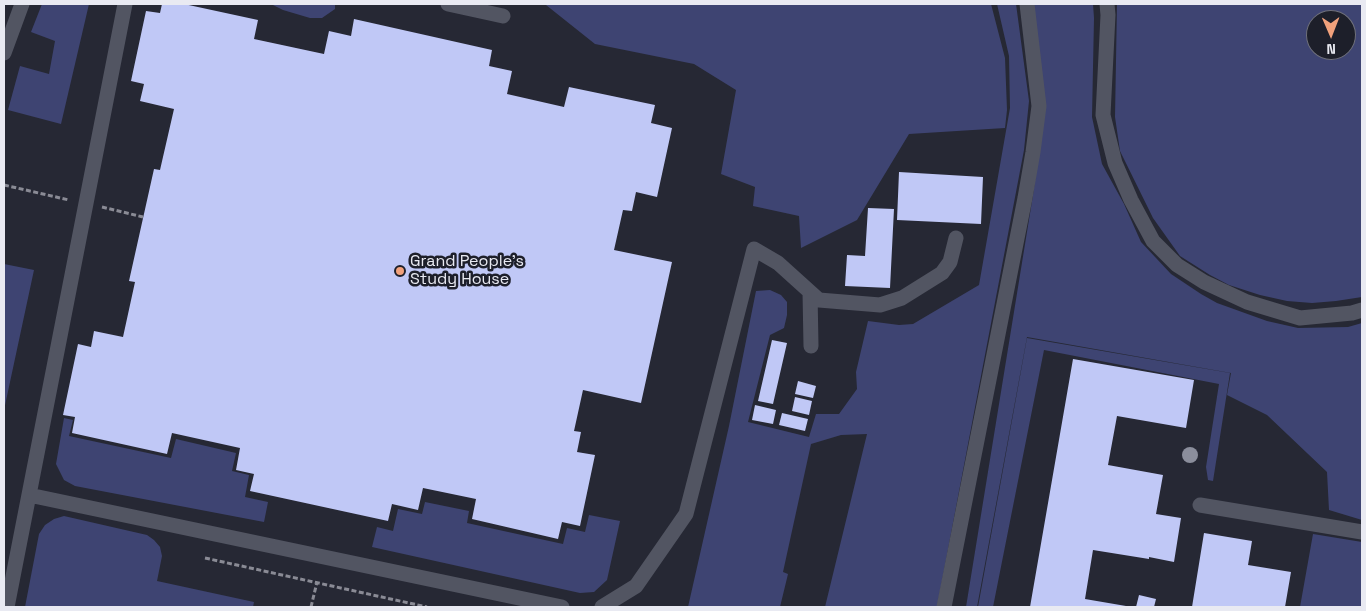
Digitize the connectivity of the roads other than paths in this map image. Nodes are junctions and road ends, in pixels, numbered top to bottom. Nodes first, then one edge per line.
1 (22, 4) edge
2 (125, 4) edge
3 (448, 4) edge
4 (1027, 4) edge
5 (1107, 4) edge
6 (502, 16) dead end
7 (4, 53) edge
8 (956, 238) dead end
9 (810, 292) junction
10 (1362, 310) edge
11 (810, 346) dead end
12 (29, 495) junction
13 (1200, 505) dead end
14 (1362, 532) edge
15 (7, 607) edge
16 (562, 607) edge
17 (602, 607) edge
18 (944, 607) edge

1 - 7 street
2 - 12 street
3 - 6 street
4 - 18 street
5 - 10 street
8 - 9 street
9 - 11 street
9 - 17 street
12 - 15 street
12 - 16 street
13 - 14 street

